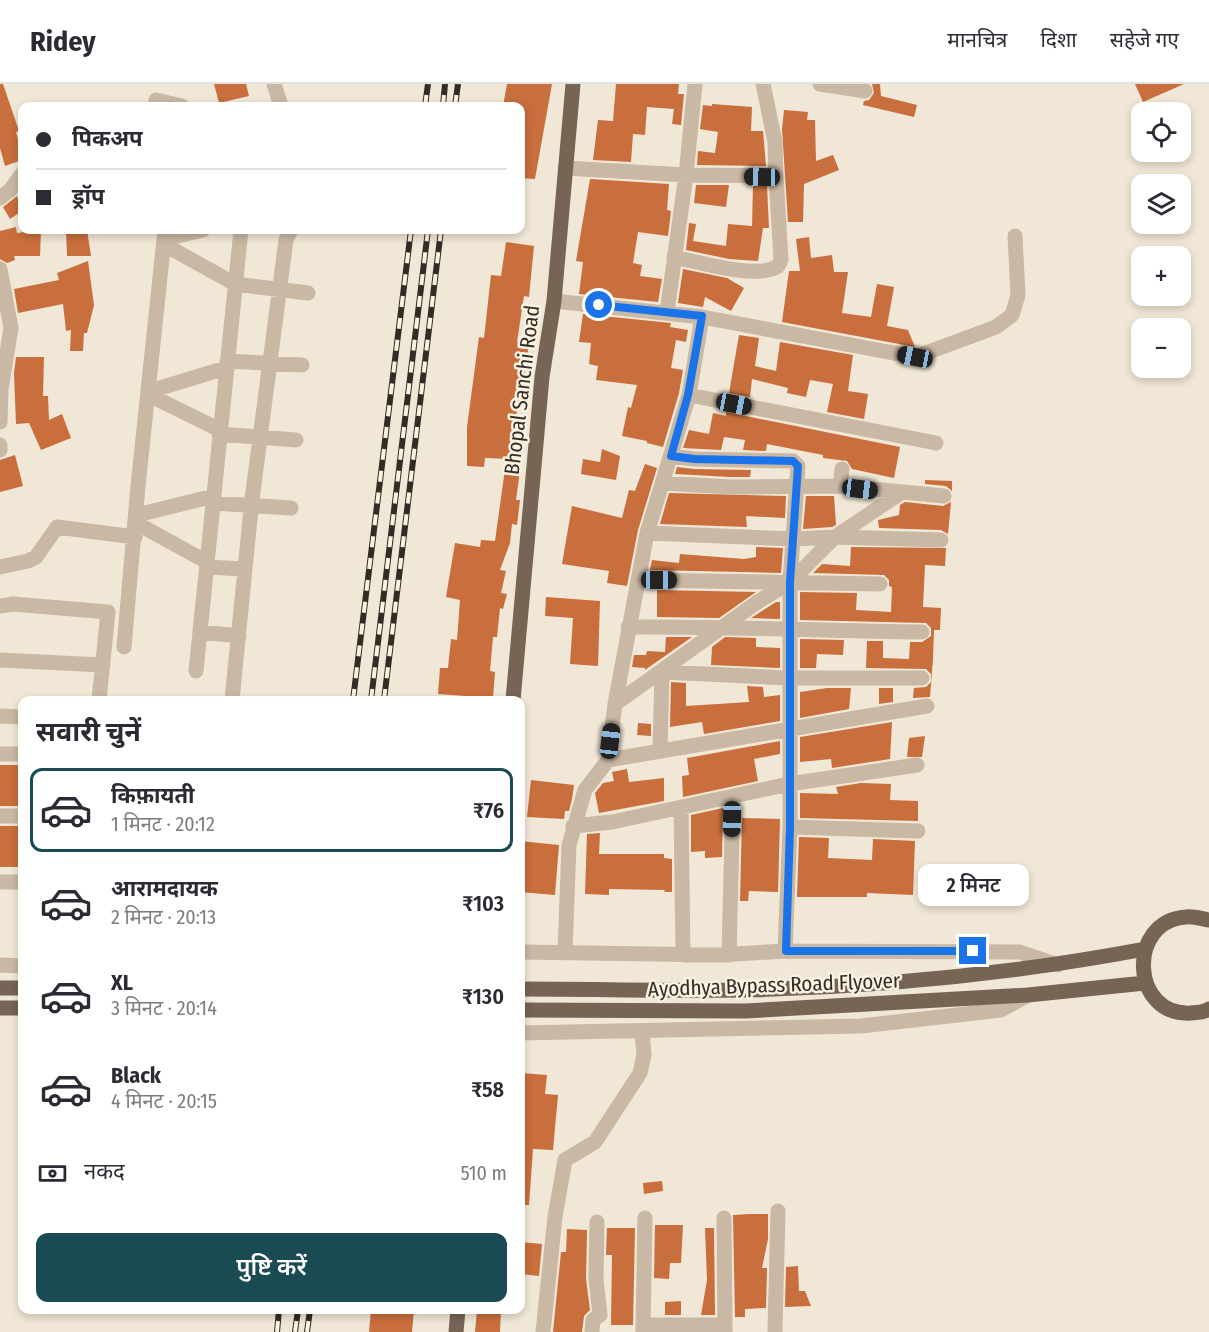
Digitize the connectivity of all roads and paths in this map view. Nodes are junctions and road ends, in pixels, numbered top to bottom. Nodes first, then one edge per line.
1 (155, 84) edge
2 (274, 84) edge
3 (573, 84) edge
4 (695, 84) edge
5 (763, 84) edge
6 (820, 84) edge
7 (866, 91) dead end
8 (164, 102) edge
9 (280, 102) edge
10 (565, 168) junction
11 (686, 175) junction
12 (776, 176) junction
13 (18, 178) edge
14 (0, 198) edge
15 (184, 234) edge
16 (241, 234) edge
17 (289, 234) edge
18 (1015, 236) dead end
19 (165, 238) edge
20 (674, 257) junction
21 (0, 269) edge
22 (235, 284) junction
23 (280, 291) junction
24 (308, 293) dead end
25 (554, 301) junction
26 (667, 312) junction
27 (702, 316) junction
28 (226, 364) junction
29 (270, 364) junction
30 (302, 365) dead end
31 (149, 393) junction
32 (688, 395) junction
33 (0, 422) edge
34 (219, 432) junction
35 (261, 437) junction
36 (296, 440) dead end
37 (936, 443) dead end
38 (0, 445) edge
39 (0, 450) edge
40 (671, 456) junction
41 (842, 469) dead end
42 (663, 483) junction
43 (795, 485) junction
44 (840, 486) junction
45 (899, 494) junction
46 (944, 496) dead end
47 (214, 499) junction
48 (252, 506) junction
49 (291, 508) dead end
50 (136, 525) junction
51 (647, 533) junction
52 (835, 537) junction
53 (794, 539) junction
54 (941, 540) dead end
55 (207, 564) junction
56 (0, 567) edge
57 (245, 569) junction
58 (640, 580) junction
59 (790, 582) junction
60 (880, 584) dead end
61 (0, 606) edge
62 (725, 626) junction
63 (628, 627) junction
64 (789, 630) junction
65 (200, 632) junction
66 (922, 632) dead end
67 (238, 636) junction
68 (124, 647) dead end
69 (0, 660) edge
70 (103, 666) junction
71 (196, 671) dead end
72 (662, 672) junction
73 (789, 678) junction
74 (922, 678) dead end
75 (99, 696) edge
76 (232, 696) edge
77 (513, 696) edge
78 (615, 704) junction
79 (927, 706) dead end
80 (0, 716) edge
81 (18, 717) edge
82 (789, 730) junction
83 (660, 749) junction
84 (0, 754) edge
85 (18, 754) edge
86 (608, 760) junction
87 (917, 765) dead end
88 (789, 784) junction
89 (733, 796) junction
90 (681, 807) junction
91 (0, 816) edge
92 (18, 816) edge
93 (573, 826) junction
94 (790, 827) junction
95 (918, 831) dead end
96 (0, 882) edge
97 (18, 882) edge
98 (1209, 920) edge
99 (1145, 949) junction
100 (566, 951) junction
101 (786, 951) junction
102 (525, 952) edge
103 (683, 955) junction
104 (729, 955) junction
105 (0, 965) edge
106 (1058, 965) junction
107 (18, 966) edge
108 (1144, 977) junction
109 (0, 988) edge
110 (18, 988) edge
111 (525, 989) edge
112 (1028, 995) junction
113 (0, 1008) edge
114 (18, 1008) edge
115 (1209, 1009) edge
116 (525, 1010) edge
117 (642, 1032) junction
118 (525, 1033) edge
119 (778, 1211) dead end
120 (645, 1218) dead end
121 (724, 1218) dead end
122 (597, 1222) dead end
123 (458, 1314) edge
124 (644, 1328) edge
125 (725, 1329) edge
126 (456, 1332) edge
127 (543, 1332) edge
128 (592, 1332) edge
129 (775, 1332) edge

1 - 8 street
2 - 9 street
3 - 10 main road, Bhopal Sanchi Road
4 - 11 street
5 - 12 street
6 - 7 street
10 - 11 street
10 - 25 main road, Bhopal Sanchi Road
11 - 12 street
11 - 20 street
12 - 20 street
13 - 14 street
15 - 19 street
16 - 22 street
17 - 23 street
18 - 27 street
19 - 22 street
19 - 31 street
20 - 26 street
21 - 33 street
22 - 23 street
22 - 28 street
23 - 24 street
23 - 29 street
25 - 26 street
25 - 77 main road, Bhopal Sanchi Road
26 - 27 street
27 - 32 street
28 - 29 street
28 - 31 street
28 - 34 street
29 - 30 street
29 - 35 street
31 - 34 street
31 - 50 street
32 - 37 street
32 - 40 street
34 - 35 street
34 - 47 street
35 - 36 street
35 - 48 street
38 - 39 street
40 - 42 street
40 - 43 street
41 - 44 street
42 - 43 street
42 - 51 street
43 - 44 street
43 - 53 street
44 - 45 street
45 - 46 street
45 - 52 street
47 - 48 street
47 - 50 street
47 - 55 street
48 - 49 street
48 - 57 street
50 - 55 street
50 - 56 street
50 - 68 street
51 - 53 street
51 - 58 street
52 - 53 street
52 - 54 street
52 - 59 street
53 - 59 street
55 - 57 street
55 - 65 street
57 - 67 street
58 - 59 street
58 - 63 street
59 - 60 street
59 - 62 street
59 - 64 street
61 - 70 street
62 - 63 street
62 - 64 street
62 - 72 street
63 - 78 street
64 - 66 street
64 - 73 street
65 - 67 street
65 - 71 street
67 - 76 street
69 - 70 street
70 - 75 street
72 - 73 street
72 - 78 street
72 - 83 street
73 - 74 street
73 - 82 street
78 - 86 street
79 - 82 street
80 - 81 street
82 - 83 street
82 - 88 street
83 - 86 street
84 - 85 street
86 - 93 street
87 - 88 street
88 - 89 street
88 - 94 street
89 - 90 street
89 - 104 street
90 - 93 street
90 - 103 street
91 - 92 street
93 - 100 street
94 - 95 street
94 - 101 street
96 - 97 street
98 - 99 main road
99 - 106 main road, Ayodhya Bypass Road Flyover
99 - 108 main road
100 - 102 street
100 - 103 street
101 - 104 street
101 - 106 street
103 - 104 street
105 - 107 street
106 - 111 main road, Ayodhya Bypass Road Flyover
108 - 112 main road, Ayodhya Bypass Road Flyover
108 - 115 main road
109 - 110 main road
112 - 116 main road, Ayodhya Bypass Road Flyover
112 - 117 street
113 - 114 main road
117 - 118 street
117 - 127 street
119 - 129 street
120 - 124 street
121 - 125 street
122 - 128 street
123 - 126 main road
124 - 125 street

